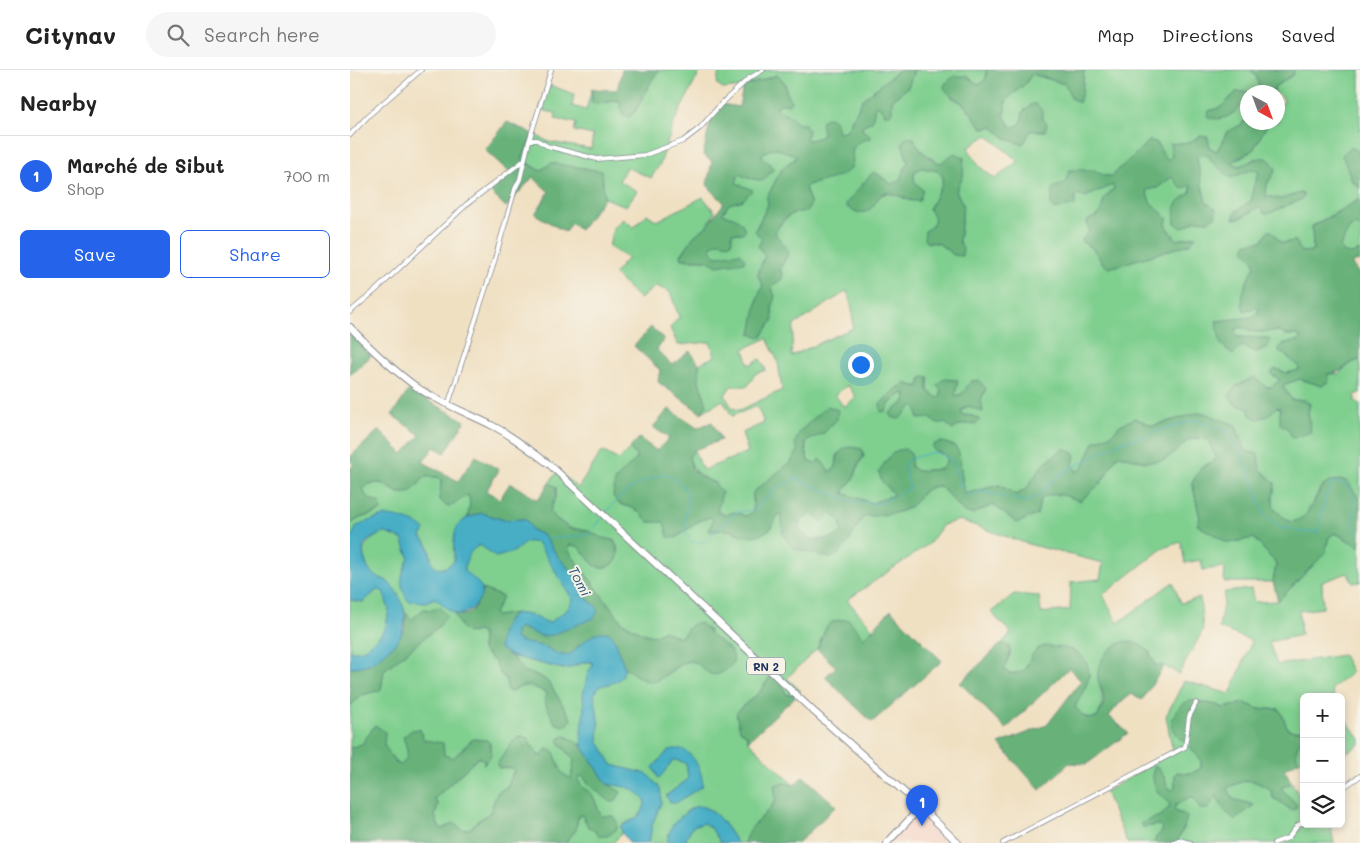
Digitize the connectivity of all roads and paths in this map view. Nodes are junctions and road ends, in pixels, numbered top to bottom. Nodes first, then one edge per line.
1 (420, 70) edge
2 (551, 70) edge
3 (763, 70) edge
4 (350, 134) edge
5 (530, 140) junction
6 (524, 160) junction
7 (350, 312) edge
8 (350, 327) edge
9 (448, 405) junction
10 (1196, 703) dead end
11 (1360, 776) edge
12 (1345, 786) edge
13 (921, 807) junction
14 (1300, 824) edge
15 (887, 843) edge
16 (958, 843) edge
17 (1003, 843) edge
18 (1171, 843) edge
19 (1190, 843) edge
20 (1274, 843) edge

1 - 4 street
2 - 5 street
3 - 5 street
5 - 6 street
6 - 7 street
6 - 9 street
8 - 9 main road, RN 2
9 - 13 main road, RN 2
10 - 17 street
11 - 12 street
13 - 15 main road
13 - 16 main road, RN 2
14 - 20 street
18 - 19 street

